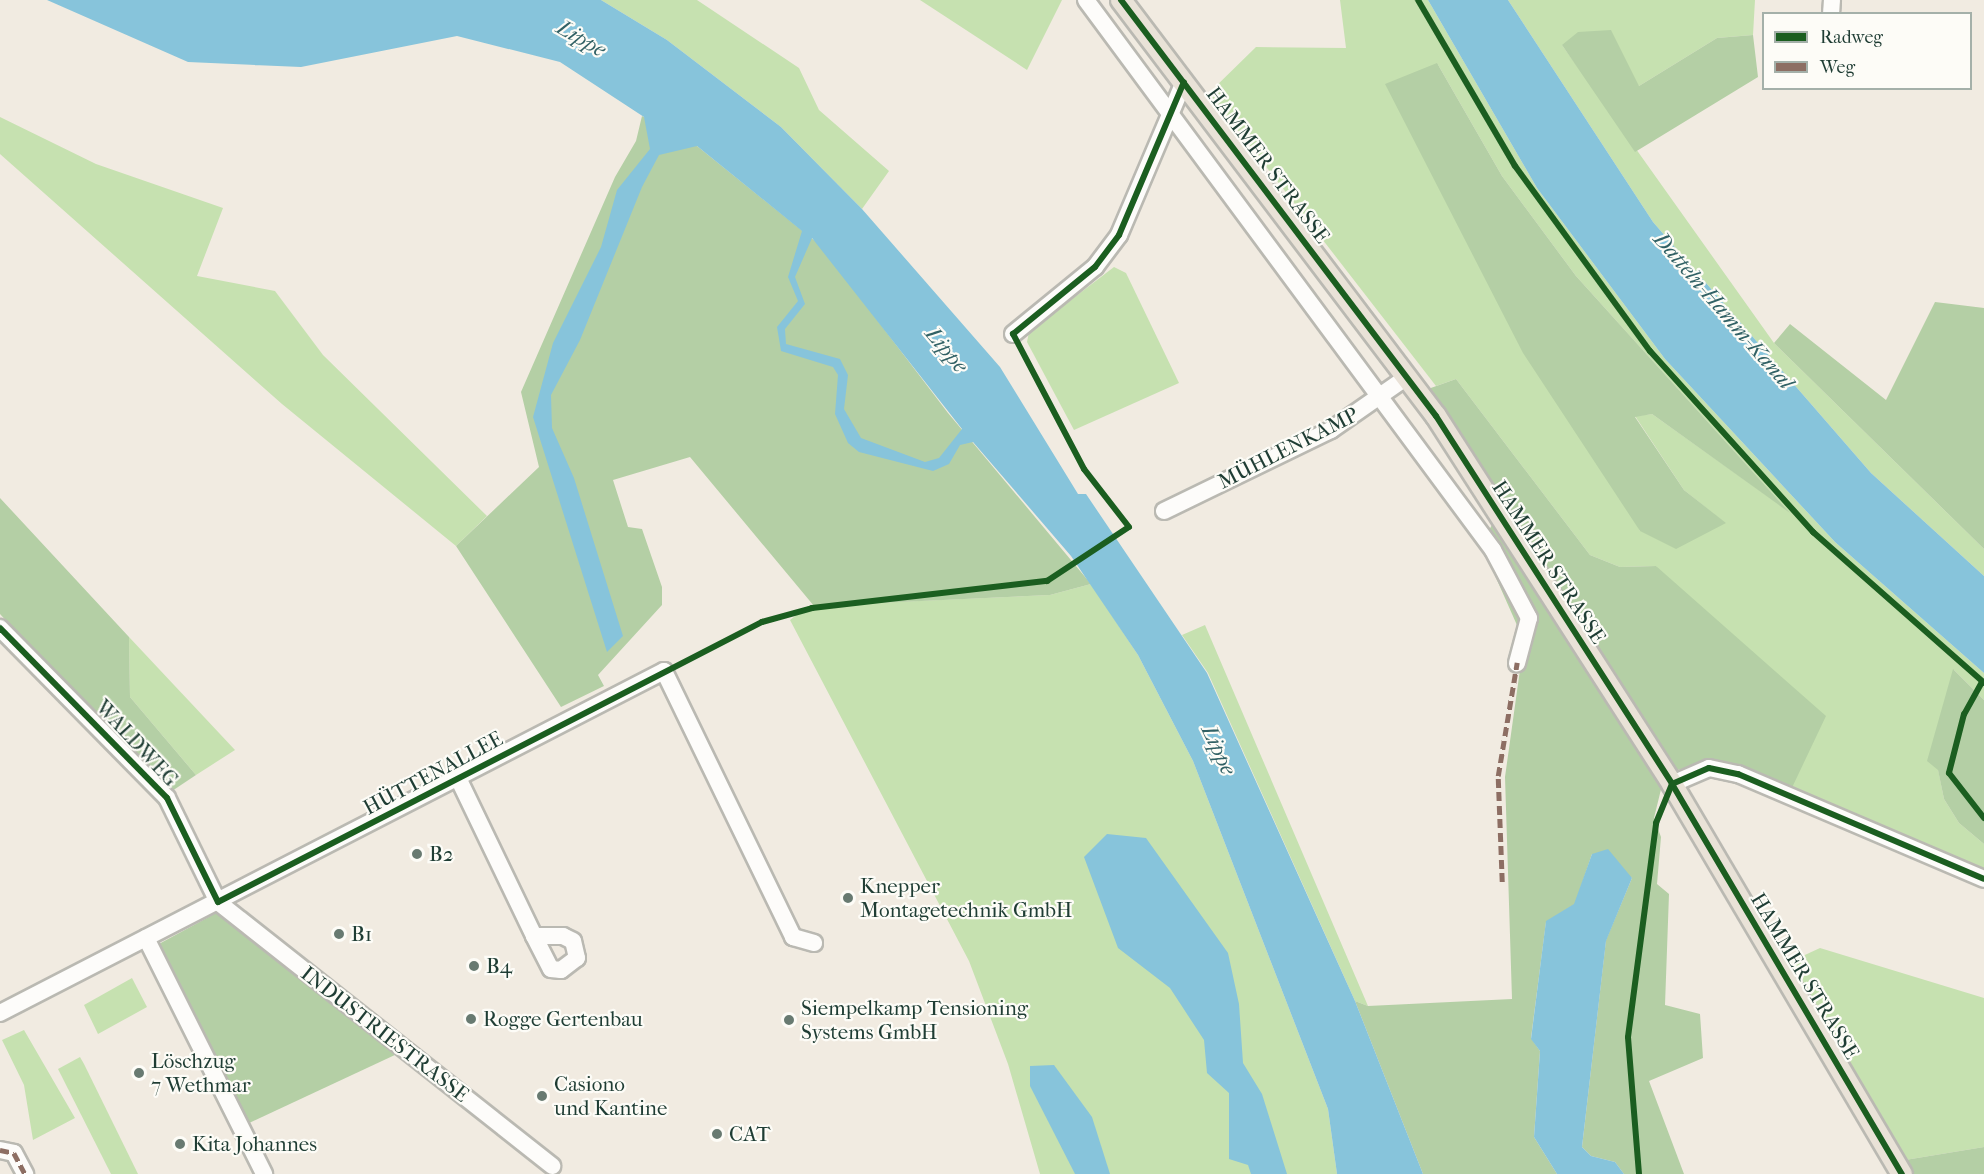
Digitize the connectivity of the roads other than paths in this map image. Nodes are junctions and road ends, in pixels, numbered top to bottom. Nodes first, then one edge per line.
1 (1086, 0) edge
2 (1121, 0) edge
3 (1185, 82) junction
4 (1169, 111) junction
5 (1013, 334) dead end
6 (1407, 377) junction
7 (1380, 398) junction
8 (1164, 511) dead end
9 (0, 628) edge
10 (1517, 663) dead end
11 (459, 780) junction
12 (1672, 784) junction
13 (1984, 879) edge
14 (218, 903) junction
15 (534, 936) dead end
16 (146, 938) junction
17 (814, 943) dead end
18 (0, 1014) edge
19 (0, 1150) edge
20 (552, 1166) dead end
21 (25, 1174) edge
22 (264, 1174) edge
23 (1902, 1174) edge

1 - 4 street, HAMMER STRASSE
2 - 3 main road, HAMMER STRASSE
3 - 4 street
3 - 6 main road, HAMMER STRASSE
4 - 5 street
4 - 7 street, HAMMER STRASSE
6 - 7 street, MÜHLENKAMP
6 - 12 main road, HAMMER STRASSE
7 - 8 street, MÜHLENKAMP
7 - 10 street, HAMMER STRASSE
9 - 14 street, WALDWEG
11 - 14 street, HÜTTENALLEE
11 - 15 street, HÜTTENALLEE
11 - 17 street, HÜTTENALLEE
12 - 13 street
12 - 23 main road, HAMMER STRASSE
14 - 16 street, HÜTTENALLEE
14 - 20 street, INDUSTRIESTRASSE
16 - 18 street, HÜTTENALLEE
16 - 22 street
19 - 21 street

